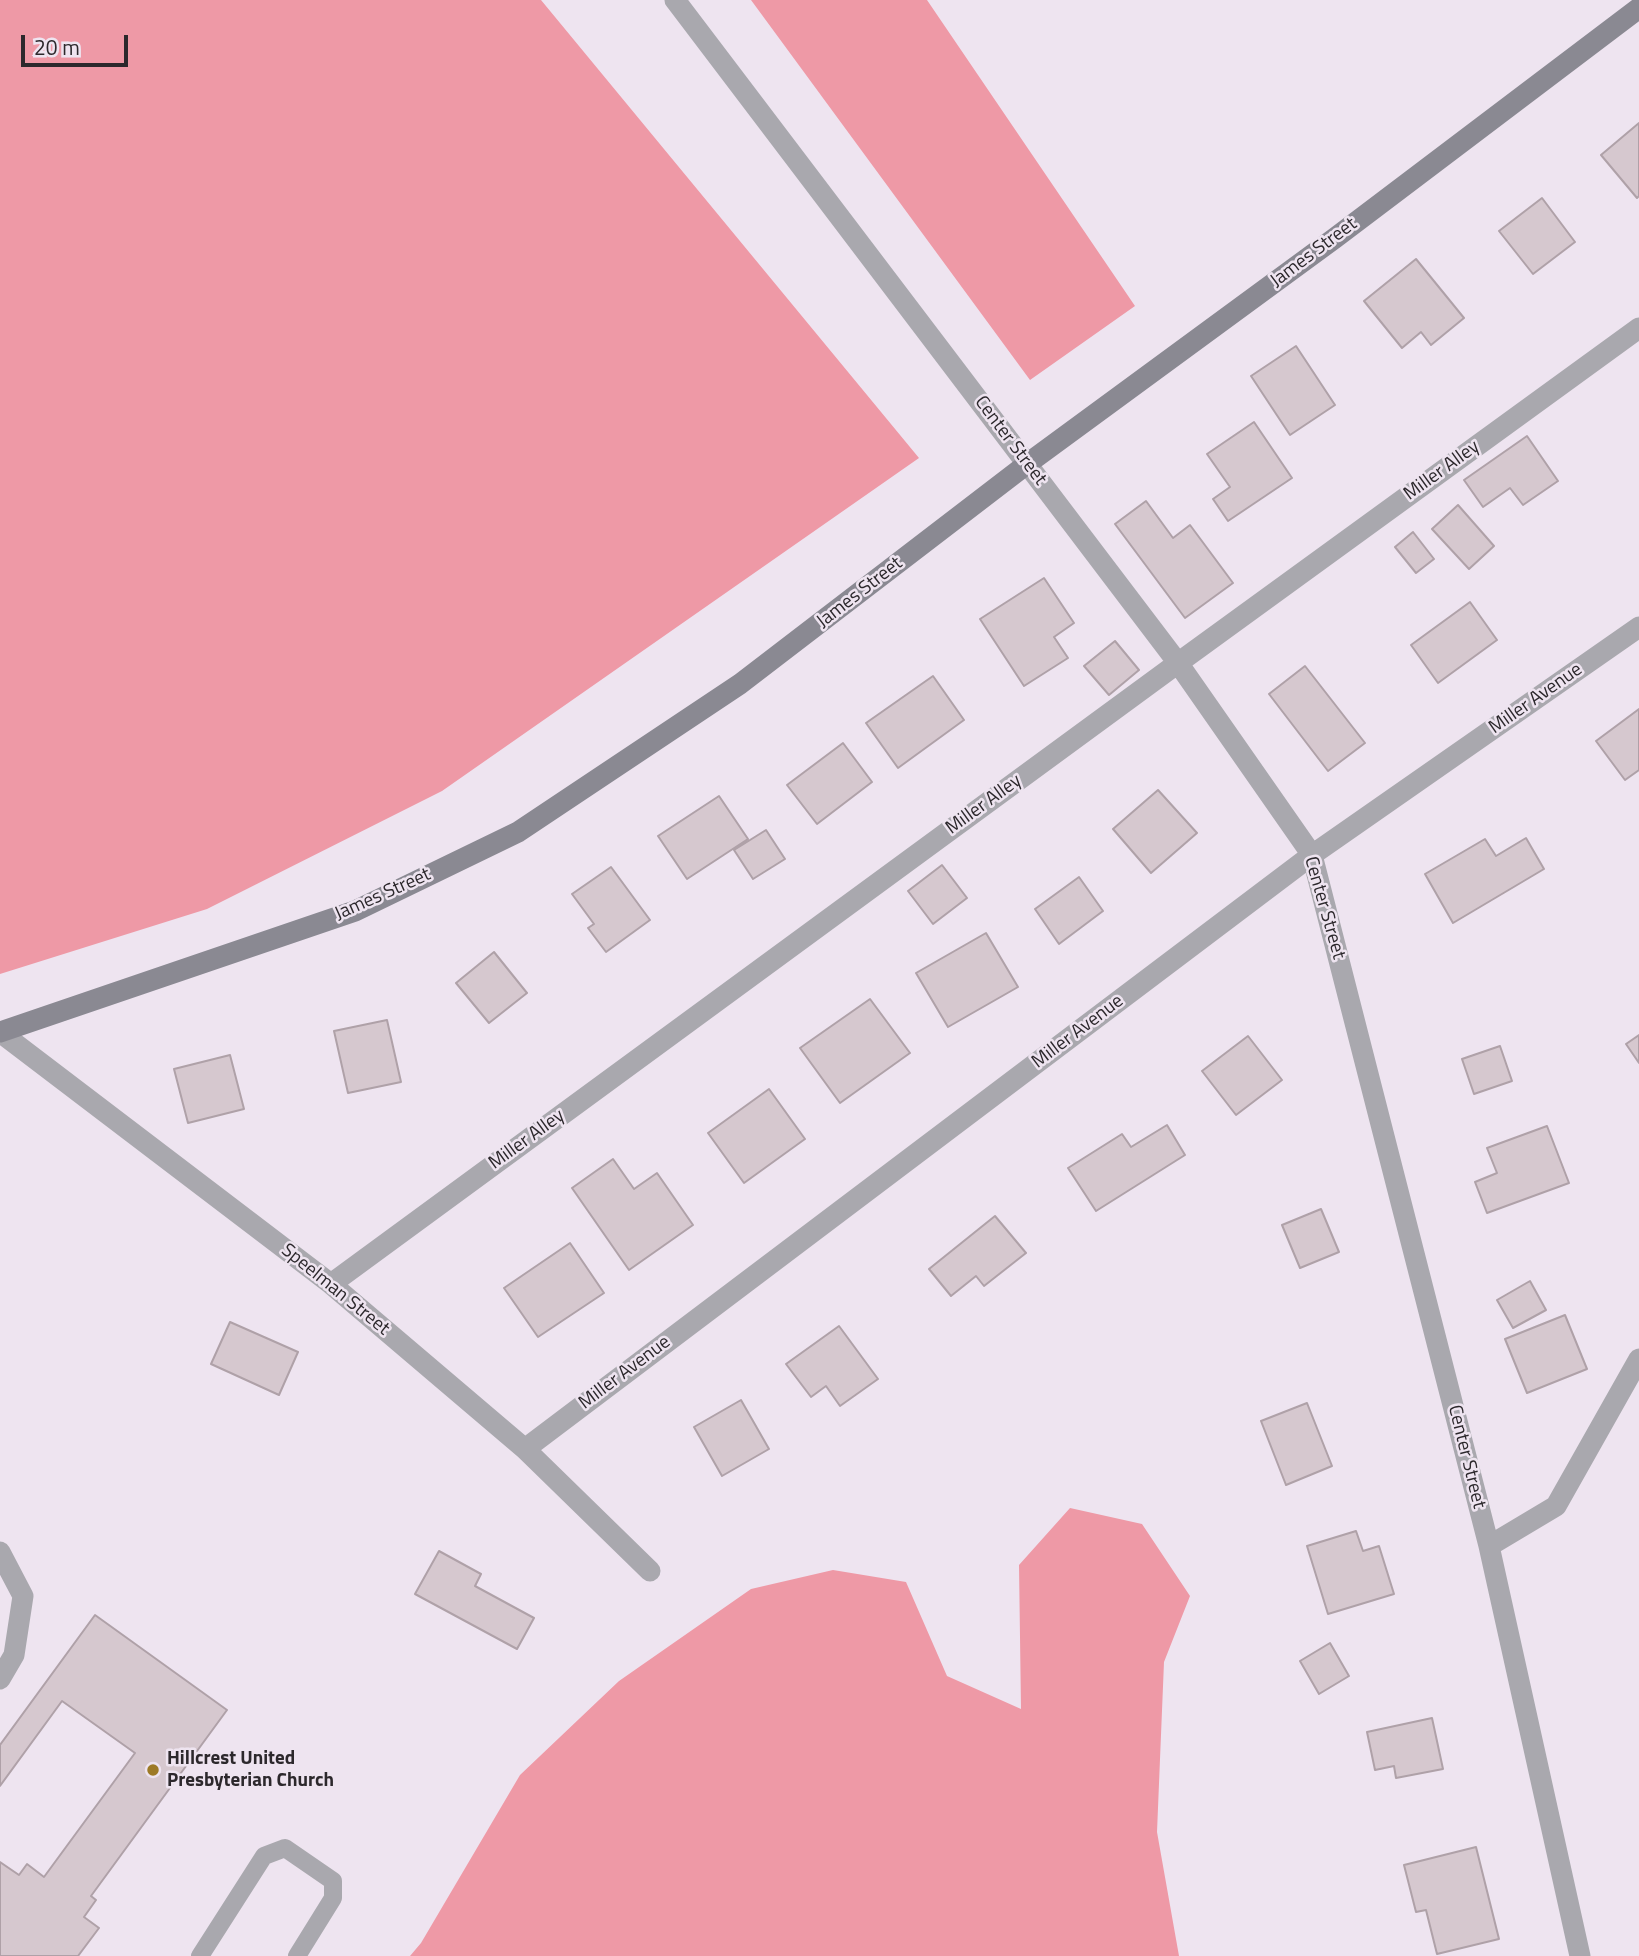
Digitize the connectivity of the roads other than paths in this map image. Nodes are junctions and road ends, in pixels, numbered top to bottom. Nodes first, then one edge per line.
1 (675, 0) edge
2 (1639, 8) edge
3 (1639, 328) edge
4 (1027, 464) junction
5 (1639, 627) edge
6 (1178, 663) junction
7 (1312, 855) junction
8 (0, 1032) edge
9 (331, 1284) junction
10 (1639, 1359) edge
11 (526, 1449) junction
12 (1489, 1546) junction
13 (0, 1552) edge
14 (650, 1571) dead end
15 (0, 1679) edge
16 (200, 1956) edge
17 (297, 1956) edge
18 (1580, 1956) edge

1 - 4 street, Center Street
2 - 4 street, James Street
3 - 6 street, Miller Alley
4 - 6 street, Center Street
4 - 8 street, James Street
5 - 7 street, Miller Avenue
6 - 7 street, Center Street
6 - 9 street, Miller Alley
7 - 11 street, Miller Avenue
7 - 12 street, Center Street
8 - 9 street, Speelman Street
9 - 11 street, Speelman Street
10 - 12 street
11 - 14 street, Speelman Street
12 - 18 street, Center Street
13 - 15 street
16 - 17 lane

